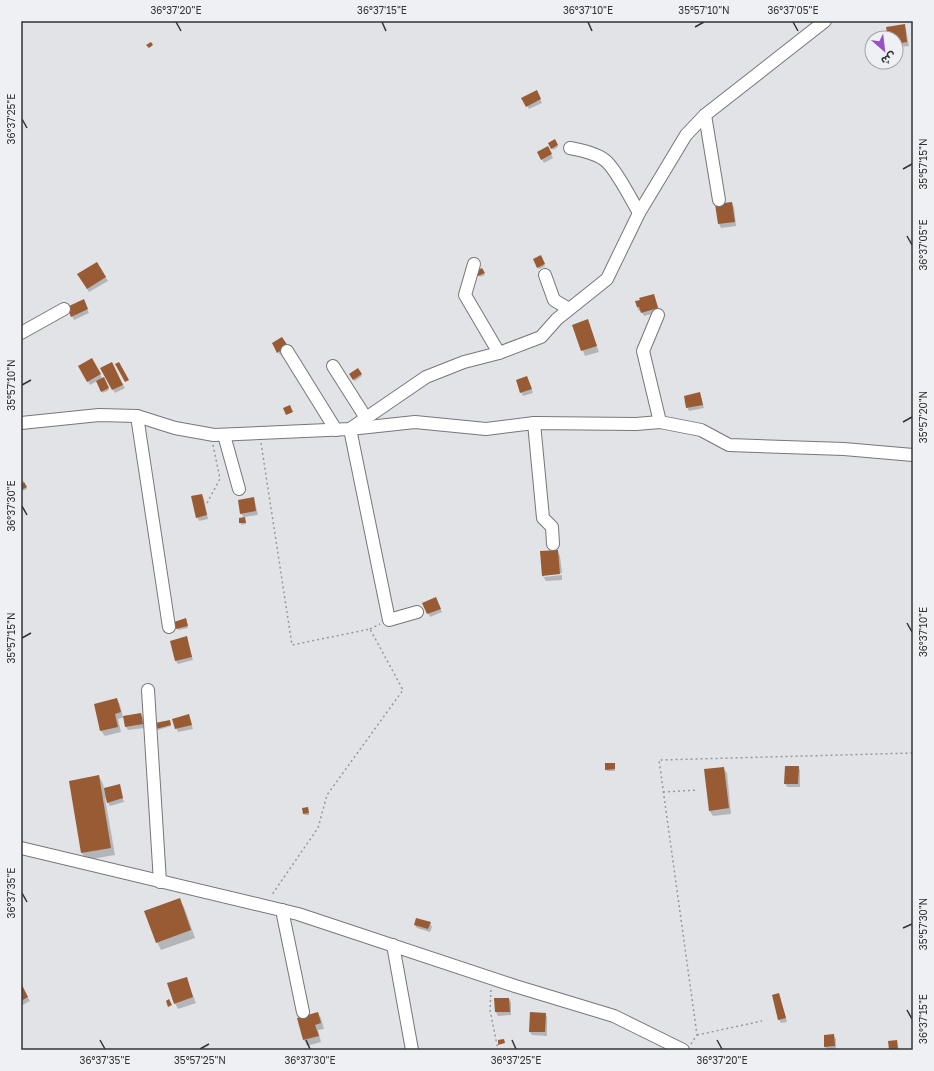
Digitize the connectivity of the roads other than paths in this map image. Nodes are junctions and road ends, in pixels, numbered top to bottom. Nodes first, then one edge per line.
1 (825, 21) edge
2 (705, 115) junction
3 (570, 148) dead end
4 (719, 200) dead end
5 (639, 213) junction
6 (474, 264) dead end
7 (545, 275) dead end
8 (64, 309) dead end
9 (569, 309) junction
10 (658, 315) dead end
11 (21, 333) edge
12 (287, 351) dead end
13 (499, 353) junction
14 (333, 366) dead end
15 (138, 416) junction
16 (366, 418) junction
17 (534, 422) junction
18 (660, 422) junction
19 (21, 423) edge
20 (350, 429) junction
21 (336, 430) junction
22 (224, 435) junction
23 (913, 455) edge
24 (239, 490) dead end
25 (553, 544) dead end
26 (417, 612) dead end
27 (170, 627) dead end
28 (148, 690) dead end
29 (21, 848) edge
30 (160, 882) junction
31 (282, 910) junction
32 (393, 945) junction
33 (304, 1012) dead end
34 (687, 1048) edge
35 (412, 1050) edge

1 - 2 street
2 - 4 street
2 - 5 street
3 - 5 street
5 - 9 street
6 - 13 street
7 - 9 street
8 - 11 street
9 - 13 street
10 - 18 street
12 - 21 street
13 - 16 street
14 - 16 street
15 - 19 street
15 - 22 street
15 - 27 street
16 - 20 street
17 - 18 street
17 - 20 street
17 - 25 street
18 - 23 street
20 - 21 street
20 - 26 street
21 - 22 street
22 - 24 street
28 - 30 street
29 - 30 street
30 - 31 street
31 - 32 street
31 - 33 street
32 - 34 street
32 - 35 street

